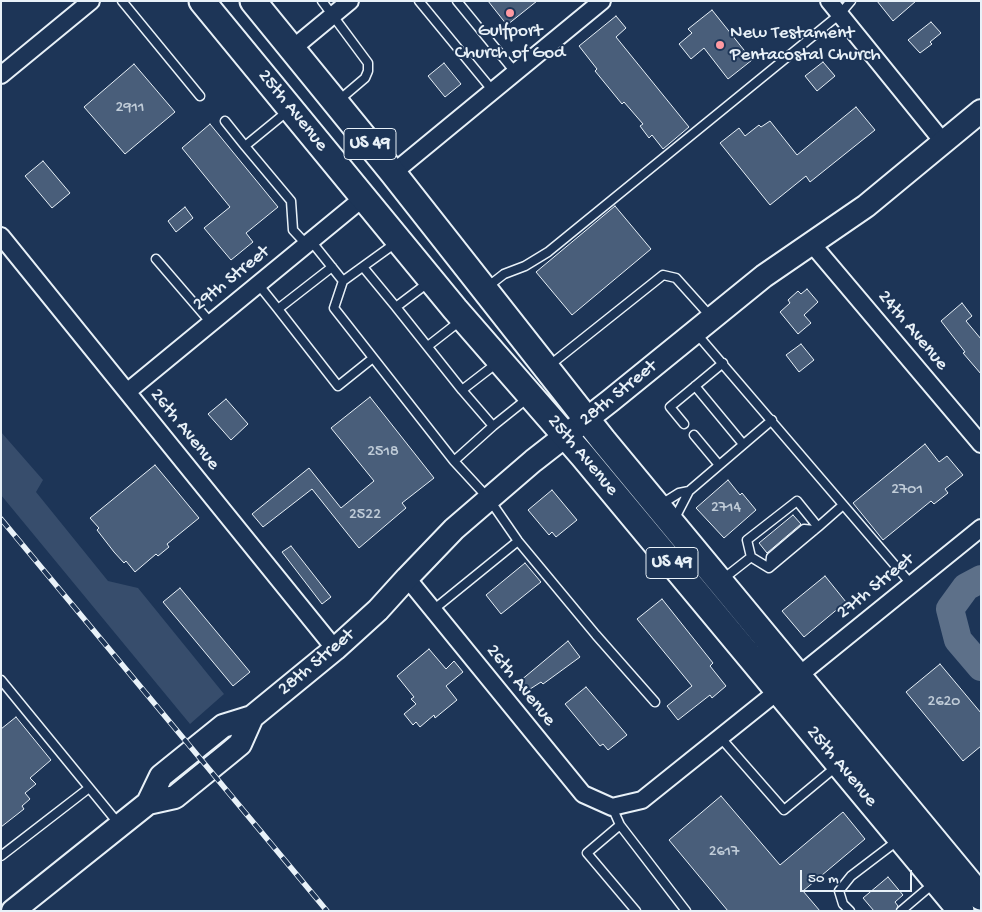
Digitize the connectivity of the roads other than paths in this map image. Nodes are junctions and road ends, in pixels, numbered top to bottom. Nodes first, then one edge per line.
1 (91, 1) edge
2 (122, 1) edge
3 (202, 1) edge
4 (322, 1) edge
5 (350, 1) edge
6 (418, 1) edge
7 (457, 1) edge
8 (602, 1) edge
9 (851, 1) edge
10 (260, 6) edge
11 (834, 8) edge
12 (333, 15) junction
13 (292, 49) junction
14 (516, 72) junction
15 (1, 75) edge
16 (493, 91) junction
17 (200, 96) dead end
18 (336, 102) junction
19 (290, 109) junction
20 (981, 111) edge
21 (225, 121) dead end
22 (944, 143) junction
23 (245, 146) junction
24 (393, 173) junction
25 (363, 198) junction
26 (1, 236) edge
27 (398, 241) junction
28 (308, 243) junction
29 (812, 244) junction
30 (156, 259) dead end
31 (332, 267) junction
32 (363, 267) junction
33 (431, 280) junction
34 (344, 281) junction
35 (258, 284) junction
36 (485, 289) junction
37 (396, 307) junction
38 (278, 309) junction
39 (463, 318) junction
40 (211, 323) junction
41 (703, 325) junction
42 (428, 346) junction
43 (373, 358) junction
44 (500, 360) junction
45 (723, 363) junction
46 (546, 368) junction
47 (695, 386) junction
48 (462, 390) junction
49 (127, 392) junction
50 (531, 396) junction
51 (586, 420) junction
52 (772, 420) junction
53 (684, 424) dead end
54 (493, 426) junction
55 (694, 435) dead end
56 (565, 437) junction
57 (744, 444) junction
58 (981, 444) edge
59 (454, 461) junction
60 (719, 466) junction
61 (690, 491) junction
62 (489, 499) junction
63 (843, 505) junction
64 (664, 515) junction
65 (816, 528) junction
66 (981, 528) edge
67 (518, 541) junction
68 (751, 557) junction
69 (406, 578) junction
70 (720, 582) junction
71 (911, 584) junction
72 (432, 610) junction
73 (336, 649) junction
74 (1, 680) edge
75 (788, 684) junction
76 (655, 702) dead end
77 (720, 737) junction
78 (839, 764) junction
79 (89, 788) junction
80 (612, 807) junction
81 (120, 824) junction
82 (620, 825) junction
83 (901, 838) junction
84 (1, 856) edge
85 (936, 881) junction
86 (981, 897) edge
87 (13, 911) edge
88 (636, 911) edge
89 (686, 911) edge
90 (850, 911) edge
91 (901, 911) edge
92 (961, 911) edge

1 - 15 street
2 - 17 lane
3 - 19 main road, 25th Avenue / US 49
4 - 12 lane
5 - 12 street
6 - 16 lane
7 - 14 lane
8 - 14 street
9 - 11 lane
10 - 13 main road, 25th Avenue / US 49
11 - 22 street
11 - 36 lane
12 - 13 street
12 - 18 lane
13 - 18 main road, 25th Avenue / US 49
14 - 16 street
16 - 24 street
18 - 24 main road, 25th Avenue / US 49
19 - 23 lane
19 - 25 main road, 25th Avenue / US 49
20 - 22 main road, 28th Street
21 - 23 lane
22 - 29 main road, 28th Street
23 - 28 lane
24 - 36 main road, 25th Avenue / US 49
25 - 27 main road, 25th Avenue / US 49
25 - 28 street, 29th Street
26 - 49 street, 26th Avenue
27 - 32 lane
27 - 33 main road, 25th Avenue / US 49
28 - 31 lane
28 - 35 street, 29th Street
29 - 41 main road, 28th Street
29 - 58 street, 24th Avenue
30 - 40 lane
31 - 34 lane
31 - 38 lane
32 - 34 lane
32 - 37 lane
33 - 37 lane
33 - 39 main road, 25th Avenue / US 49
34 - 43 lane
35 - 38 lane
35 - 40 street, 29th Street
36 - 46 main road, 25th Avenue / US 49
37 - 42 lane
38 - 43 lane
39 - 42 lane
39 - 44 main road, 25th Avenue / US 49
40 - 49 street, 29th Street
41 - 45 lane
41 - 46 lane
41 - 51 main road, 28th Street
42 - 48 lane
43 - 59 lane
44 - 48 lane
44 - 50 main road, 25th Avenue / US 49
45 - 47 lane
45 - 52 lane
46 - 51 main road, 25th Avenue / US 49
47 - 53 lane
47 - 57 lane
48 - 54 lane
49 - 73 street, 26th Avenue
50 - 54 lane
50 - 56 main road, 25th Avenue / US 49
51 - 56 main road, 28th Street
51 - 64 main road, 25th Avenue / US 49
52 - 57 lane
52 - 63 lane
54 - 59 lane
55 - 60 lane
56 - 62 main road, 28th Street
56 - 75 main road, 25th Avenue / US 49
57 - 60 lane
59 - 62 lane
60 - 61 lane
61 - 64 lane
61 - 64 lane
62 - 67 lane
62 - 69 main road, 28th Street
63 - 65 lane
63 - 71 lane
64 - 70 main road, 25th Avenue / US 49
65 - 68 lane
65 - 68 lane
66 - 71 street, 27th Street
67 - 72 lane
67 - 76 lane
68 - 70 lane
69 - 72 street, 26th Avenue
69 - 73 main road, 28th Street
70 - 75 main road, 25th Avenue / US 49
71 - 75 street, 27th Street
72 - 80 street, 26th Avenue
73 - 81 main road, 28th Street
74 - 79 lane
75 - 77 street, 27th Street
75 - 78 main road, 25th Avenue / US 49
75 - 86 main road, 25th Avenue / US 49
77 - 78 lane
77 - 80 street, 27th Street
78 - 83 main road, 25th Avenue / US 49
79 - 81 lane
79 - 84 lane
80 - 82 lane
81 - 87 main road, 28th Street
82 - 88 lane
82 - 89 lane
83 - 85 main road, 25th Avenue / US 49
83 - 90 lane
85 - 91 lane
85 - 92 main road, 25th Avenue / US 49

